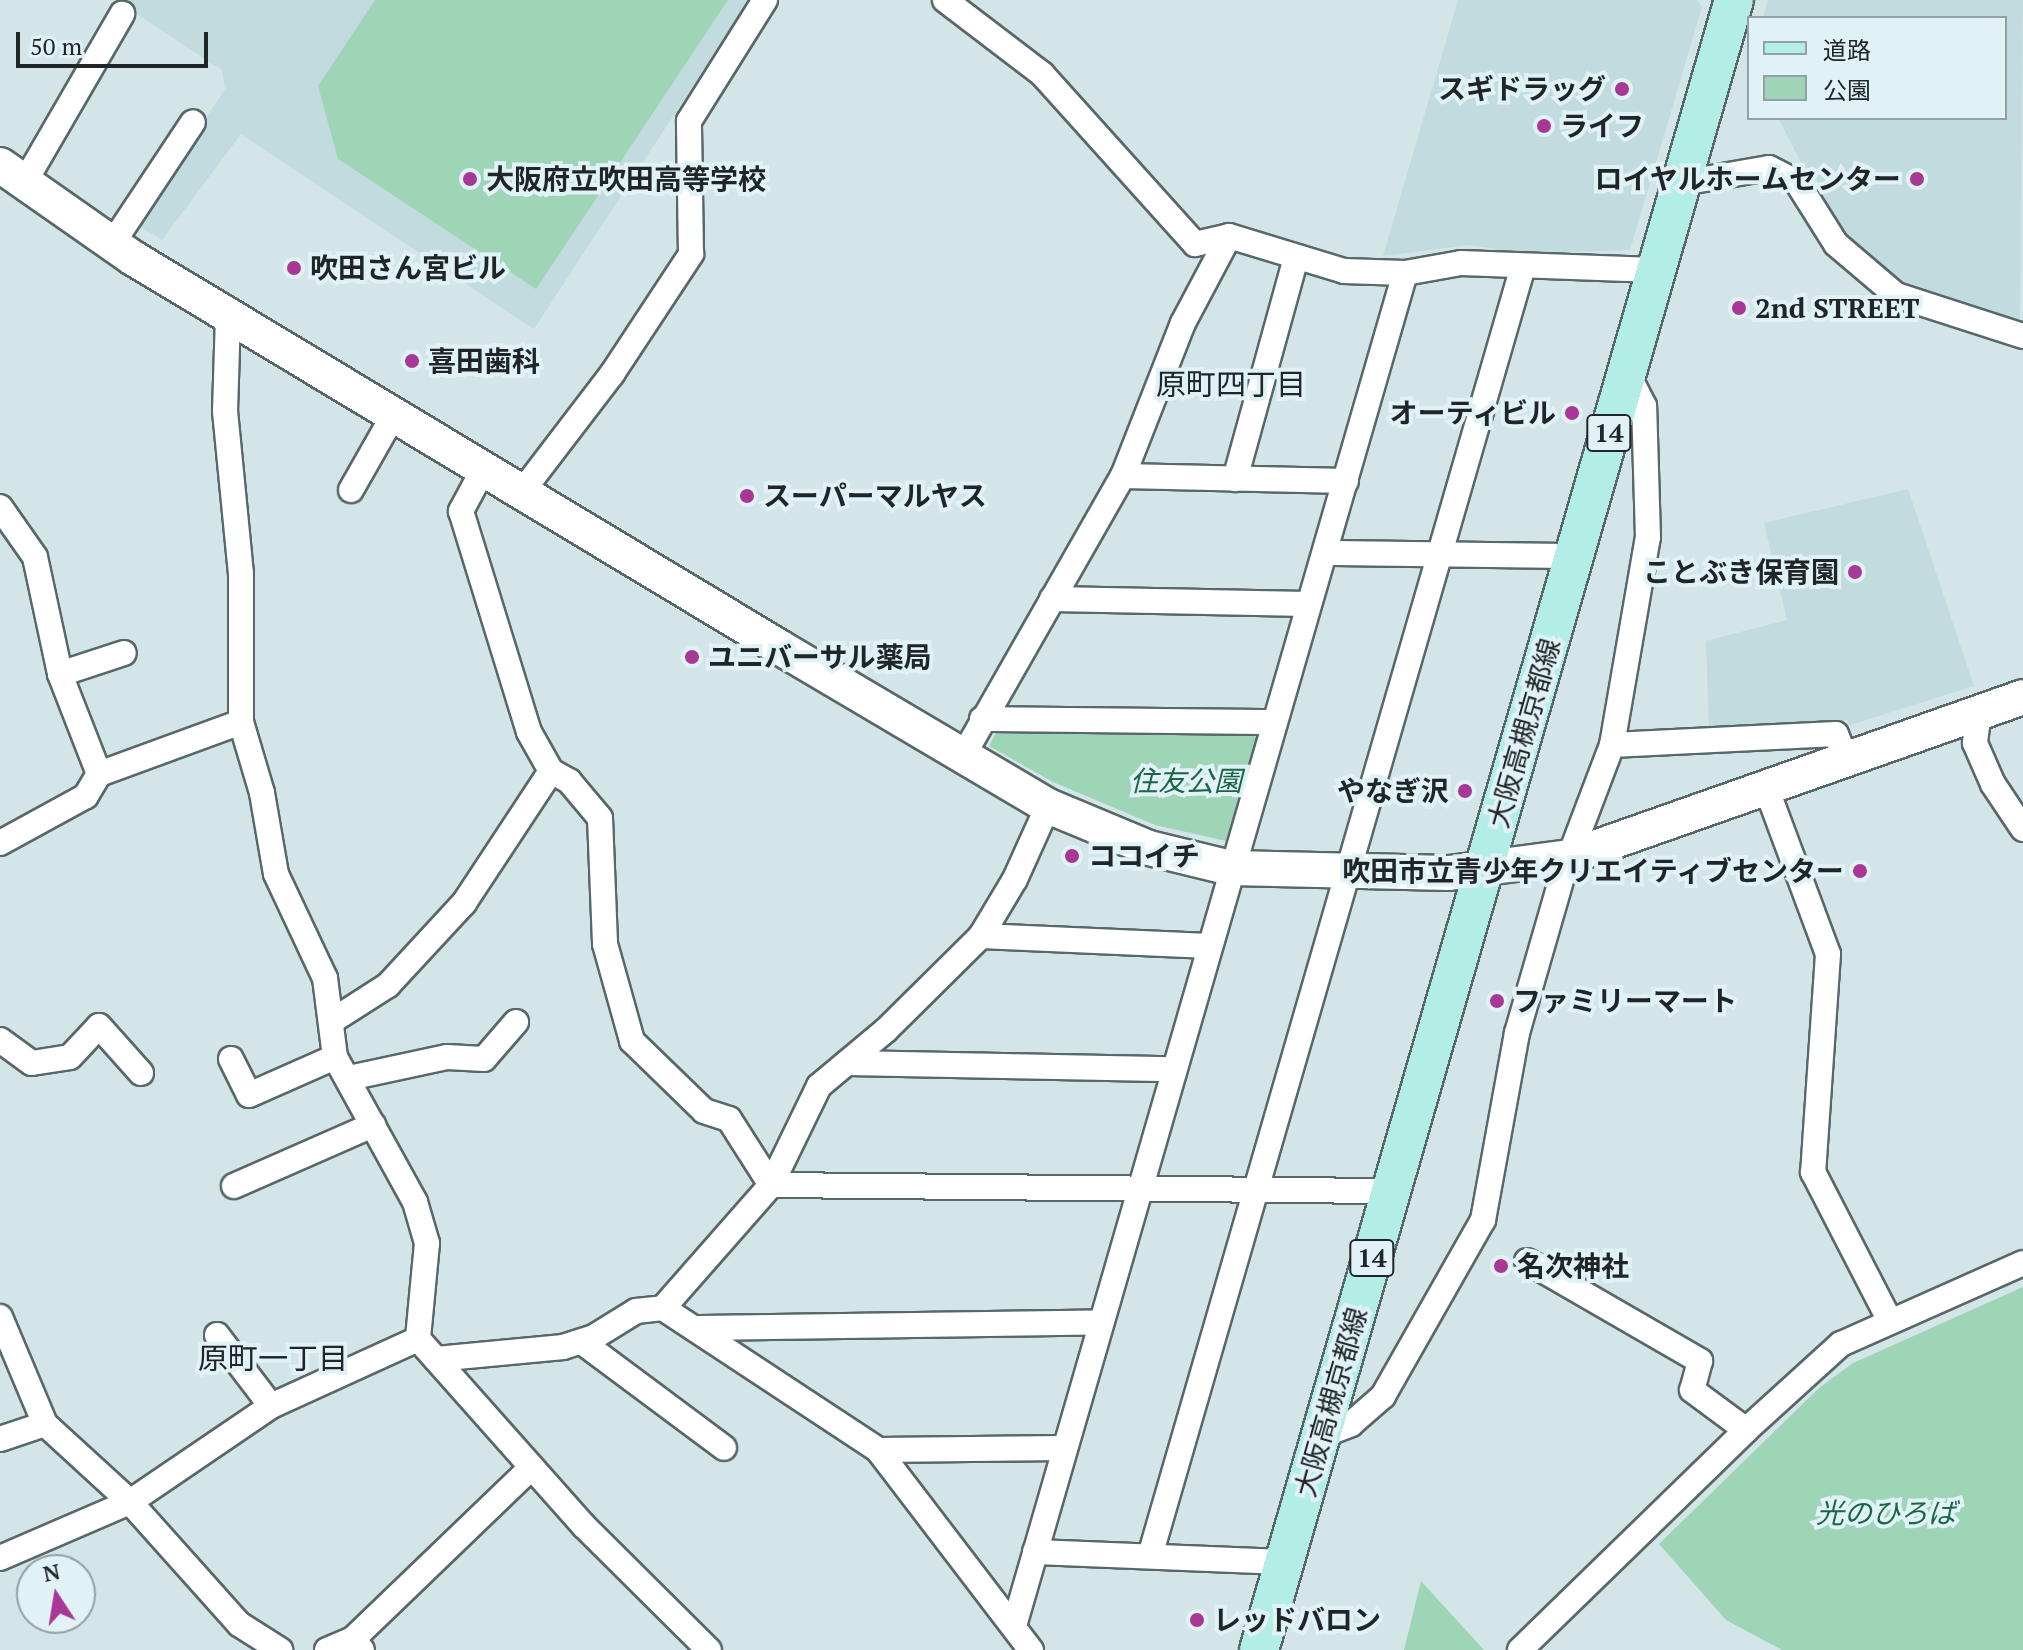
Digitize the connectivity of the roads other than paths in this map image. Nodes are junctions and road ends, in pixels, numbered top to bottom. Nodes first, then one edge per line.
1 (765, 0) edge
2 (945, 0) edge
3 (1727, 4) edge
4 (122, 14) dead end
5 (193, 122) dead end
6 (12, 175) edge
7 (1682, 183) junction
8 (1229, 236) junction
9 (112, 244) junction
10 (1296, 257) junction
11 (1523, 266) junction
12 (1655, 270) junction
13 (1405, 273) junction
14 (228, 316) junction
15 (2021, 333) edge
16 (1626, 371) junction
17 (393, 416) junction
18 (483, 470) junction
19 (1123, 476) junction
20 (1235, 479) junction
21 (1346, 481) junction
22 (351, 490) dead end
23 (521, 493) junction
24 (0, 507) edge
25 (12, 542) edge
26 (1326, 553) junction
27 (1440, 553) junction
28 (1575, 556) junction
29 (1052, 599) junction
30 (1308, 604) junction
31 (124, 653) dead end
32 (60, 674) junction
33 (2023, 697) edge
34 (1979, 713) junction
35 (982, 719) junction
36 (241, 722) junction
37 (1274, 722) junction
38 (1612, 745) junction
39 (963, 756) junction
40 (1846, 760) junction
41 (551, 771) junction
42 (99, 774) junction
43 (1767, 790) junction
44 (1048, 806) junction
45 (2023, 829) edge
46 (0, 843) edge
47 (1569, 857) junction
48 (1486, 867) junction
49 (1231, 868) junction
50 (1347, 869) junction
51 (981, 936) junction
52 (1209, 946) junction
53 (332, 1021) junction
54 (516, 1022) dead end
55 (0, 1040) edge
56 (335, 1057) junction
57 (231, 1059) dead end
58 (847, 1063) junction
59 (1173, 1069) junction
60 (141, 1073) dead end
61 (349, 1078) junction
62 (373, 1125) junction
63 (771, 1185) junction
64 (234, 1186) dead end
65 (1140, 1189) junction
66 (1254, 1191) junction
67 (1390, 1191) junction
68 (1527, 1261) dead end
69 (2023, 1263) edge
70 (663, 1308) junction
71 (0, 1317) edge
72 (1889, 1319) junction
73 (1101, 1322) junction
74 (694, 1328) junction
75 (217, 1335) dead end
76 (418, 1339) junction
77 (582, 1342) junction
78 (436, 1359) junction
79 (271, 1406) junction
80 (45, 1424) junction
81 (1746, 1430) junction
82 (1323, 1435) junction
83 (0, 1439) edge
84 (724, 1448) dead end
85 (1064, 1448) junction
86 (878, 1450) junction
87 (532, 1467) junction
88 (130, 1502) junction
89 (1035, 1552) junction
90 (1150, 1556) junction
91 (0, 1558) edge
92 (1284, 1562) junction
93 (1014, 1626) junction
94 (357, 1645) edge
95 (280, 1650) edge
96 (327, 1650) edge
97 (709, 1650) edge
98 (1031, 1650) edge
99 (1259, 1650) edge
100 (1520, 1650) edge

1 - 23 street
2 - 8 street
3 - 7 main road, 大阪高槻京都線 / 14
4 - 6 street
5 - 9 street
6 - 9 street
7 - 12 main road, 大阪高槻京都線 / 14
7 - 15 street
8 - 10 street
8 - 19 street
9 - 14 street
10 - 13 street
10 - 20 street
11 - 12 street
11 - 13 street
11 - 27 street
12 - 16 main road, 大阪高槻京都線 / 14
13 - 21 street
14 - 17 street
14 - 36 street
16 - 28 main road, 大阪高槻京都線 / 14
16 - 38 street
17 - 18 street
17 - 22 street
18 - 23 street
18 - 41 street
19 - 20 street
19 - 29 street
20 - 21 street
21 - 26 street
23 - 39 street
24 - 25 street
25 - 32 street
26 - 27 street
26 - 30 street
27 - 28 street
27 - 50 street
28 - 48 main road, 大阪高槻京都線 / 14
29 - 30 street
29 - 35 street
30 - 37 street
31 - 32 street
32 - 42 street
33 - 34 street
34 - 40 street
34 - 45 street
35 - 37 street
35 - 39 street
36 - 42 street
36 - 53 street
37 - 49 street
38 - 40 street
38 - 47 street
39 - 44 street
40 - 43 street
41 - 53 street
41 - 63 street
42 - 46 street
43 - 47 street
43 - 72 street
44 - 49 street
44 - 51 street
47 - 48 street
47 - 82 street
48 - 50 street
48 - 67 main road, 大阪高槻京都線 / 14
49 - 50 street
49 - 52 street
50 - 66 street
51 - 52 street
51 - 58 street
52 - 59 street
53 - 56 street
54 - 61 street
55 - 60 street
56 - 57 street
56 - 61 street
58 - 59 street
58 - 63 street
59 - 65 street
61 - 62 street
62 - 64 street
62 - 76 street
63 - 65 street
63 - 70 street
65 - 66 street
65 - 73 street
66 - 67 street
66 - 90 street
67 - 82 main road, 大阪高槻京都線 / 14
68 - 81 street
69 - 72 street
70 - 74 street
70 - 77 street
71 - 80 street
72 - 81 street
73 - 74 street
73 - 85 street
74 - 86 street
75 - 79 street
76 - 78 street
76 - 79 street
77 - 78 street
77 - 84 street
78 - 87 street
79 - 88 street
80 - 83 street
80 - 88 street
81 - 100 street
82 - 92 main road, 大阪高槻京都線 / 14
85 - 86 street
85 - 89 street
86 - 93 street
87 - 94 street
87 - 97 street
88 - 91 street
88 - 95 street
89 - 90 street
89 - 93 street
90 - 92 street
92 - 99 main road, 大阪高槻京都線 / 14
93 - 98 street
94 - 96 street

